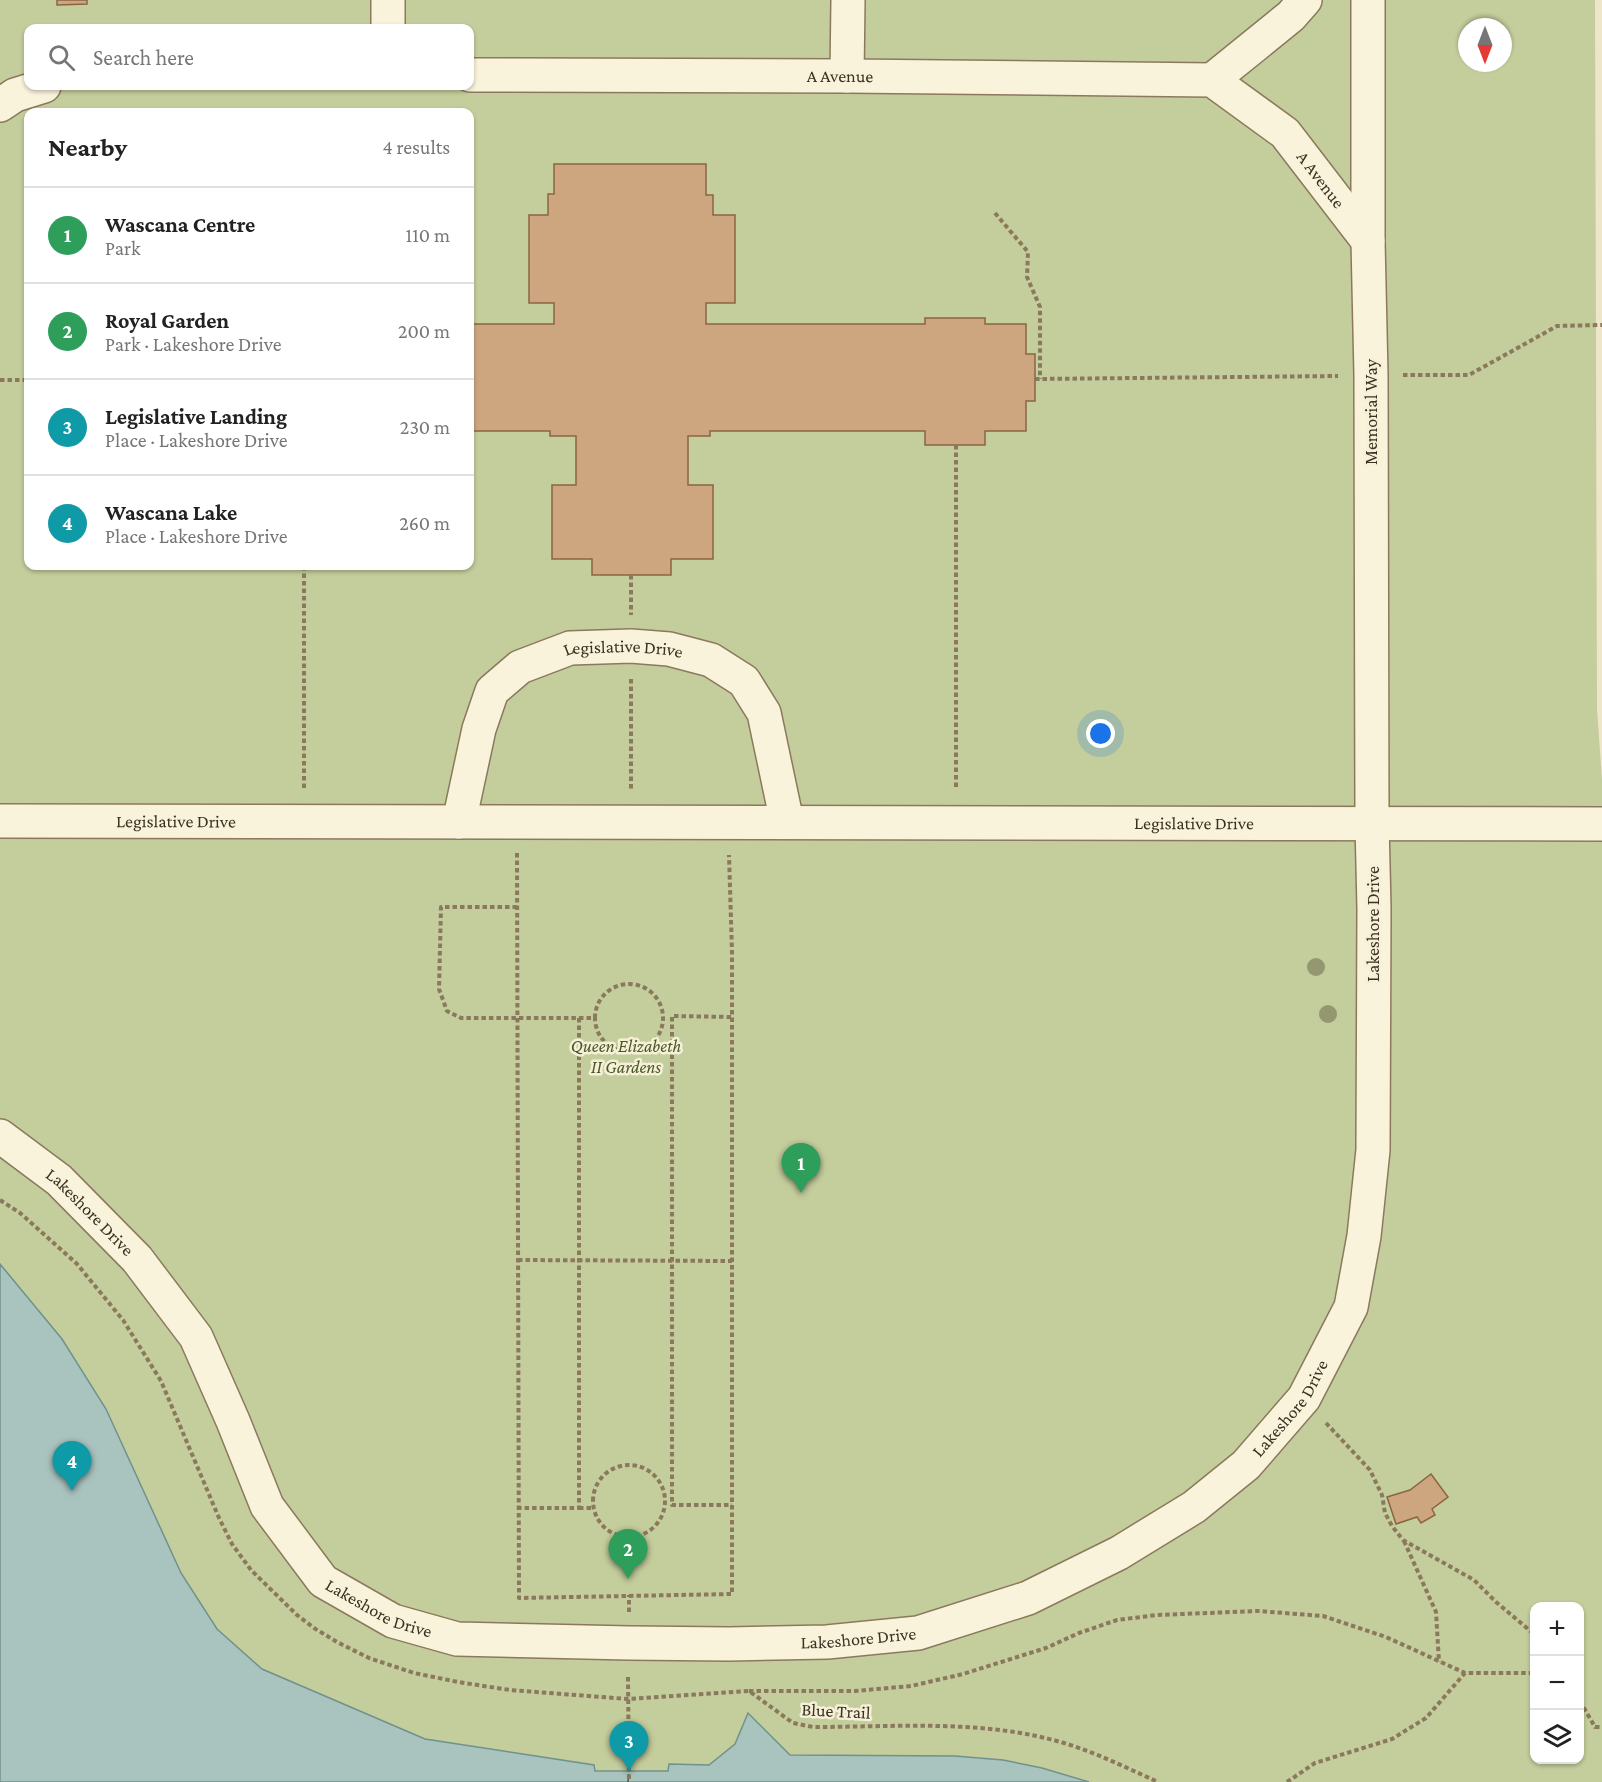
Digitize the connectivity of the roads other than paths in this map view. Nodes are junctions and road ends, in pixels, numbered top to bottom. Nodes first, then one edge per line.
1 (388, 0) edge
2 (848, 0) edge
3 (1305, 0) edge
4 (1368, 0) edge
5 (388, 24) edge
6 (474, 75) edge
7 (847, 76) junction
8 (1212, 80) junction
9 (31, 90) edge
10 (0, 105) edge
11 (1368, 241) junction
12 (0, 821) edge
13 (459, 822) junction
14 (787, 822) junction
15 (1372, 824) junction
16 (1602, 824) edge
17 (0, 1136) edge

1 - 5 street
2 - 7 street
3 - 8 street
4 - 11 street, Memorial Way
6 - 7 street, A Avenue
7 - 8 street, A Avenue
8 - 11 street, A Avenue
9 - 10 street
11 - 15 street, Memorial Way
12 - 13 street, Legislative Drive
13 - 14 street, Legislative Drive
13 - 14 street, Legislative Drive
14 - 15 street, Legislative Drive
15 - 16 street, Legislative Drive
15 - 17 street, Lakeshore Drive

